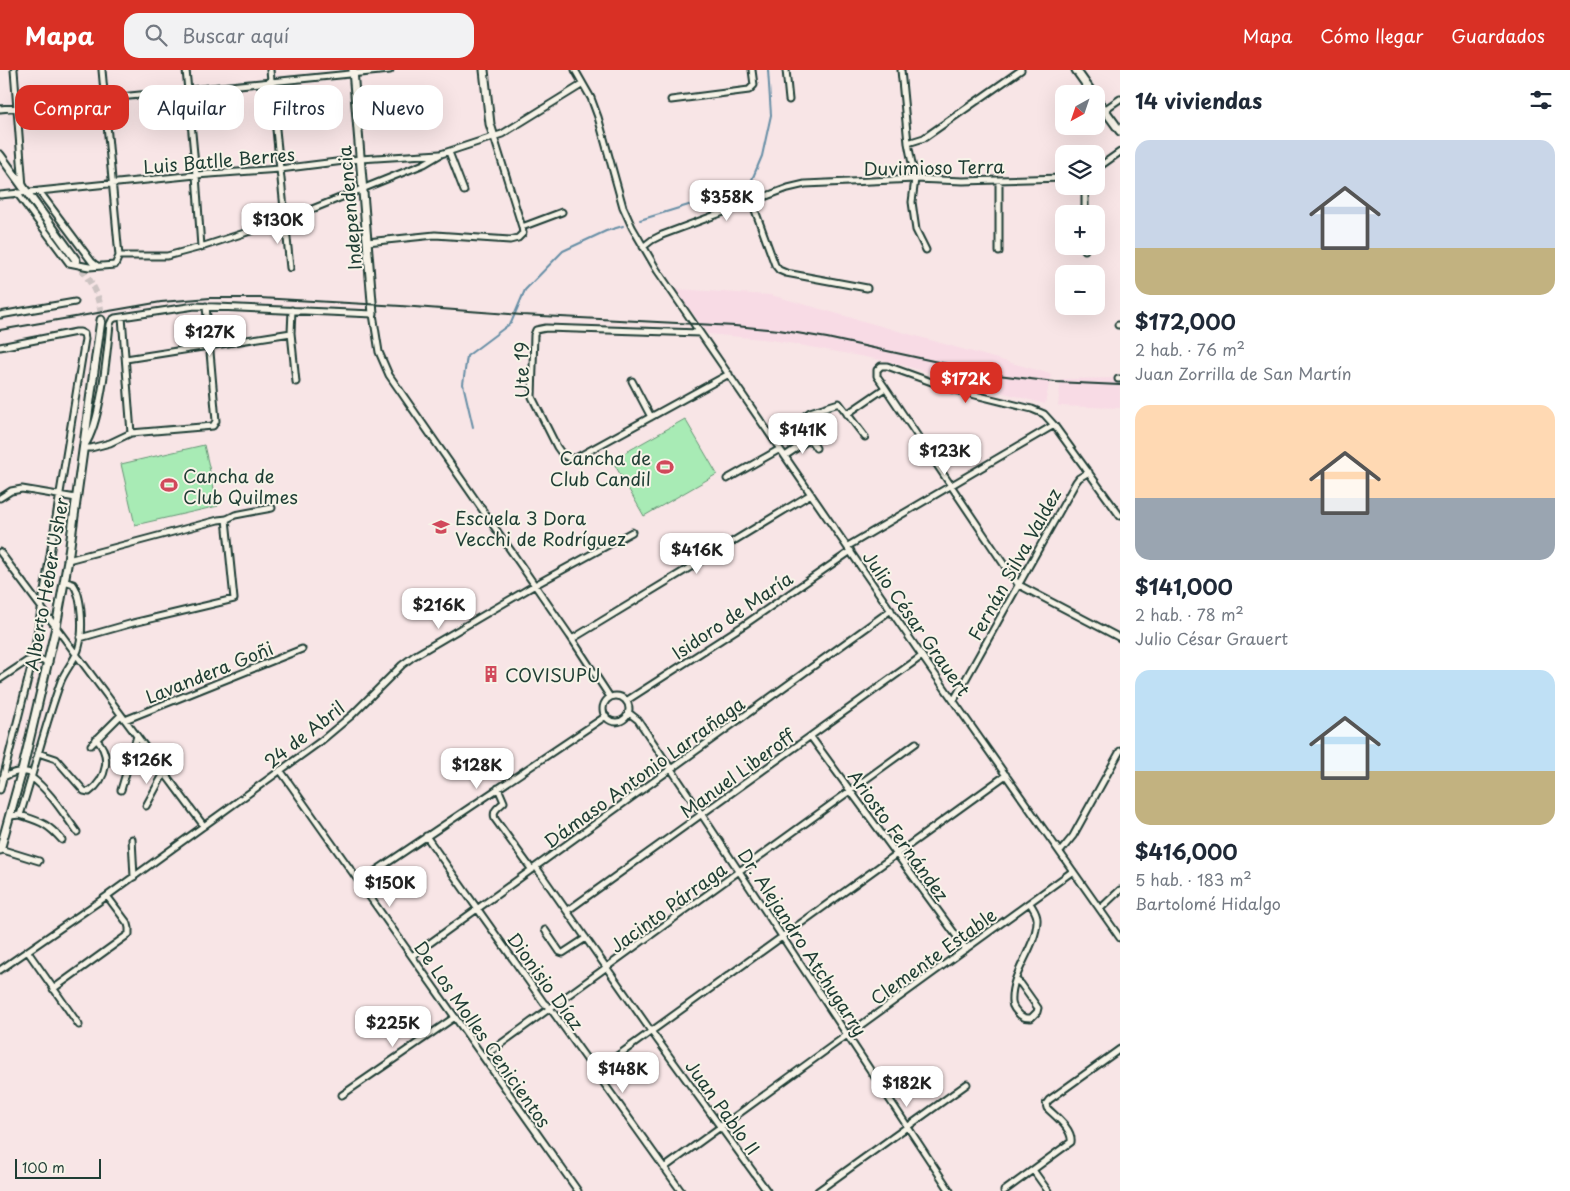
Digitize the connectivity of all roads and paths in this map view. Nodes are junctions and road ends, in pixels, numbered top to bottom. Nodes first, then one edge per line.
1 (14, 70) edge
2 (102, 70) edge
3 (186, 70) edge
4 (270, 70) edge
5 (390, 70) edge
6 (484, 70) edge
7 (575, 70) edge
8 (752, 70) edge
9 (786, 70) edge
10 (901, 70) edge
11 (1021, 70) edge
12 (1076, 70) edge
13 (353, 72) edge
14 (272, 82) junction
15 (584, 84) junction
16 (103, 85) edge
17 (188, 85) edge
18 (236, 85) edge
19 (1087, 85) edge
20 (15, 89) edge
21 (1120, 99) edge
22 (671, 100) dead end
23 (789, 100) dead end
24 (15, 108) edge
25 (0, 109) edge
26 (1105, 109) edge
27 (1105, 111) edge
28 (18, 130) edge
29 (107, 130) edge
30 (192, 130) edge
31 (1120, 131) edge
32 (494, 137) junction
33 (908, 143) junction
34 (449, 152) junction
35 (1120, 152) edge
36 (441, 154) junction
37 (0, 155) edge
38 (360, 160) junction
39 (1105, 163) edge
40 (280, 169) junction
41 (196, 175) junction
42 (1055, 178) edge
43 (915, 179) junction
44 (999, 180) junction
45 (112, 183) junction
46 (362, 189) junction
47 (25, 190) junction
48 (39, 191) junction
49 (464, 191) dead end
50 (17, 193) junction
51 (0, 195) edge
52 (752, 202) junction
53 (562, 212) dead end
54 (285, 220) junction
55 (522, 227) junction
56 (367, 242) junction
57 (200, 247) junction
58 (643, 247) junction
59 (926, 250) dead end
60 (999, 252) dead end
61 (119, 256) junction
62 (76, 260) tunnel mouth
63 (97, 266) junction
64 (290, 268) dead end
65 (867, 288) dead end
66 (74, 302) dead end
67 (206, 306) junction
68 (292, 310) junction
69 (373, 314) junction
70 (0, 316) edge
71 (122, 316) junction
72 (101, 320) tunnel mouth
73 (700, 332) junction
74 (290, 333) junction
75 (0, 347) edge
76 (210, 347) junction
77 (126, 359) junction
78 (729, 374) junction
79 (632, 381) dead end
80 (296, 382) dead end
81 (885, 388) junction
82 (847, 414) junction
83 (651, 416) junction
84 (1054, 425) junction
85 (131, 433) junction
86 (865, 437) dead end
87 (810, 438) junction
88 (83, 448) junction
89 (816, 448) dead end
90 (780, 449) junction
91 (784, 456) junction
92 (1089, 472) junction
93 (727, 479) dead end
94 (950, 486) junction
95 (811, 494) junction
96 (61, 495) junction
97 (0, 498) edge
98 (76, 498) junction
99 (272, 508) dead end
100 (1120, 516) edge
101 (226, 519) junction
102 (632, 532) dead end
103 (849, 549) junction
104 (0, 552) edge
105 (68, 560) junction
106 (64, 581) junction
107 (535, 585) junction
108 (1019, 585) junction
109 (41, 609) junction
110 (891, 610) junction
111 (56, 627) junction
112 (80, 638) junction
113 (1120, 638) edge
114 (572, 639) junction
115 (302, 649) dead end
116 (76, 655) junction
117 (922, 656) junction
118 (33, 659) junction
119 (49, 662) junction
120 (0, 679) edge
121 (610, 697) junction
122 (954, 700) junction
123 (626, 701) junction
124 (629, 713) junction
125 (121, 715) junction
126 (606, 716) junction
127 (125, 720) junction
128 (137, 736) junction
129 (810, 737) junction
130 (96, 739) junction
131 (916, 743) dead end
132 (91, 745) dead end
133 (1120, 751) edge
134 (38, 753) junction
135 (671, 768) junction
136 (280, 770) junction
137 (22, 771) junction
138 (164, 773) junction
139 (31, 775) junction
140 (1006, 775) junction
141 (2, 778) edge
142 (498, 788) junction
143 (0, 790) edge
144 (121, 790) dead end
145 (850, 791) junction
146 (146, 806) dead end
147 (20, 815) junction
148 (702, 815) junction
149 (10, 816) junction
150 (204, 826) junction
151 (76, 832) dead end
152 (2, 835) edge
153 (426, 836) junction
154 (132, 839) dead end
155 (62, 840) dead end
156 (0, 849) edge
157 (1060, 852) junction
158 (896, 853) junction
159 (39, 861) dead end
160 (534, 869) junction
161 (740, 871) junction
162 (1073, 871) junction
163 (134, 877) junction
164 (359, 882) junction
165 (1120, 890) edge
166 (107, 896) junction
167 (1030, 904) junction
168 (1100, 908) junction
169 (477, 909) junction
170 (567, 911) junction
171 (545, 930) dead end
172 (782, 936) junction
173 (586, 938) junction
174 (1120, 938) edge
175 (966, 949) junction
176 (28, 952) junction
177 (412, 956) junction
178 (607, 968) junction
179 (0, 970) edge
180 (1016, 980) junction
181 (53, 988) junction
182 (550, 1008) junction
183 (456, 1017) junction
184 (79, 1026) dead end
185 (651, 1030) junction
186 (848, 1036) junction
187 (1120, 1048) edge
188 (484, 1056) junction
189 (595, 1072) junction
190 (966, 1084) dead end
191 (342, 1095) dead end
192 (721, 1126) junction
193 (908, 1127) junction
194 (664, 1168) junction
195 (1033, 1170) junction
196 (578, 1191) edge
197 (681, 1191) edge
198 (767, 1191) edge
199 (818, 1191) edge
200 (950, 1191) edge
201 (1004, 1191) edge
202 (1048, 1191) edge

1 - 20 street
2 - 16 street
3 - 17 street
4 - 14 street
5 - 13 street
6 - 32 street
7 - 15 street, Julio César Grauert
8 - 22 street
9 - 23 street
10 - 33 street
11 - 33 street
12 - 19 street
13 - 14 street
13 - 38 street, Independencia
14 - 18 street
14 - 40 street
15 - 32 street
15 - 58 street, Julio César Grauert
21 - 26 street
24 - 25 street
27 - 31 street
28 - 47 street
29 - 45 street
30 - 41 street
32 - 34 street
32 - 55 street
33 - 43 street
34 - 36 street
34 - 49 street
35 - 39 street
36 - 38 street, Luis Batlle Berres
36 - 46 street
37 - 47 street
38 - 40 street, Luis Batlle Berres
38 - 46 street, Independencia
40 - 41 street, Luis Batlle Berres
40 - 54 street
41 - 45 street, Luis Batlle Berres
41 - 57 street
42 - 44 street, Duvimioso Terra
43 - 44 street, Duvimioso Terra
43 - 52 street, Duvimioso Terra
43 - 59 street
44 - 60 street
45 - 48 street, Luis Batlle Berres
45 - 61 street
46 - 54 street
46 - 56 street, Independencia
47 - 48 street, Luis Batlle Berres
47 - 50 street, Luis Batlle Berres
47 - 62 street
48 - 63 street
50 - 51 street, Luis Batlle Berres
50 - 63 street
52 - 58 street, Duvimioso Terra
52 - 65 street
53 - 55 street
54 - 57 street
54 - 64 street
55 - 56 street
56 - 69 street, Independencia
57 - 61 street
58 - 73 street, Julio César Grauert
61 - 63 street
66 - 70 street
67 - 68 street
67 - 71 street
67 - 76 street
68 - 69 street
68 - 74 street
69 - 107 street
71 - 77 street
71 - 88 street
72 - 88 street, Alberto Heber Usher
73 - 78 street, Julio César Grauert
73 - 83 street, Ute 19
74 - 76 street
74 - 80 street
75 - 96 street, Alberto Heber Usher
76 - 77 street
76 - 85 street
77 - 85 street
78 - 83 street
78 - 90 street, Julio César Grauert
79 - 83 street
81 - 82 street
81 - 84 street
81 - 94 street
82 - 86 street
82 - 87 street
84 - 92 street
84 - 94 street, Isidoro de María
85 - 88 street
87 - 89 street
87 - 91 street
88 - 98 street, Alberto Heber Usher
90 - 91 street, Julio César Grauert
90 - 93 street
91 - 95 street, Julio César Grauert
92 - 100 street
92 - 108 street, Fernán Silva Valdez
94 - 103 street, Isidoro de María
94 - 108 street
95 - 103 street, Julio César Grauert
95 - 114 street
96 - 97 street
96 - 98 street
96 - 109 street, Alberto Heber Usher
98 - 105 street, Alberto Heber Usher
99 - 101 street
101 - 105 street
101 - 112 street
102 - 107 street, 24 de Abril
103 - 110 street, Julio César Grauert
103 - 123 street, Isidoro de María
104 - 109 street
105 - 106 street, Alberto Heber Usher
106 - 111 street, Alberto Heber Usher
106 - 112 street
107 - 114 street
107 - 136 street, 24 de Abril
108 - 113 street
108 - 122 street, Fernán Silva Valdez
109 - 111 street
109 - 118 street, Alberto Heber Usher
110 - 117 street, Julio César Grauert
110 - 135 street, Dámaso Antonio Larrañaga
111 - 116 street
111 - 119 street, Alberto Heber Usher
112 - 116 street
114 - 121 street
115 - 127 street, Lavandera Goñi
116 - 125 street
116 - 134 street
117 - 122 street, Julio César Grauert
117 - 129 street, Manuel Liberoff
118 - 119 street
118 - 120 street
118 - 141 street, Alberto Heber Usher
119 - 137 street, Alberto Heber Usher
121 - 123 street
121 - 126 street
122 - 140 street, Julio César Grauert
123 - 124 street
124 - 126 street
124 - 135 street, Dr. Alejandro Atchugarry
125 - 127 street
125 - 130 street
126 - 142 street
127 - 128 street
128 - 138 street
128 - 144 street
129 - 145 street, Ariosto Fernández
129 - 148 street, Manuel Liberoff
130 - 132 street
130 - 134 street
131 - 145 street, Jacinto Párraga
133 - 157 street
134 - 139 street
135 - 148 street, Dr. Alejandro Atchugarry
135 - 160 street, Dámaso Antonio Larrañaga
136 - 150 street, 24 de Abril
136 - 164 street, De Los Molles Cenicientos
137 - 139 street
137 - 141 street
137 - 149 street, Alberto Heber Usher
138 - 146 street
138 - 150 street
139 - 147 street
139 - 151 street
140 - 157 street, Julio César Grauert
140 - 158 street
141 - 143 street, Alberto Heber Usher
142 - 153 street
142 - 160 street, Juan Pablo II
145 - 158 street, Ariosto Fernández
145 - 161 street, Jacinto Párraga
147 - 149 street
147 - 155 street
148 - 161 street, Dr. Alejandro Atchugarry
148 - 170 street, Manuel Liberoff
149 - 152 street, Alberto Heber Usher
150 - 163 street, 24 de Abril
152 - 156 street, Alberto Heber Usher
153 - 164 street
153 - 169 street, Dionisio Díaz
154 - 163 street
156 - 159 street
157 - 162 street, Julio César Grauert
158 - 172 street
158 - 175 street, Ariosto Fernández
160 - 169 street, Dámaso Antonio Larrañaga
160 - 170 street, Juan Pablo II
161 - 172 street, Dr. Alejandro Atchugarry
161 - 178 street, Jacinto Párraga
162 - 167 street, Clemente Estable
162 - 168 street, Julio César Grauert
163 - 166 street, 24 de Abril
164 - 177 street, De Los Molles Cenicientos
165 - 168 street
166 - 176 street, 24 de Abril
166 - 181 street
167 - 175 street, Clemente Estable
167 - 180 street
168 - 174 street, Julio César Grauert
169 - 177 street, Dámaso Antonio Larrañaga
169 - 182 street, Dionisio Díaz
170 - 173 street, Juan Pablo II
171 - 173 street
172 - 185 street
172 - 186 street, Dr. Alejandro Atchugarry
173 - 178 street, Juan Pablo II
175 - 186 street, Clemente Estable
176 - 179 street, 24 de Abril
176 - 181 street
177 - 183 street, De Los Molles Cenicientos
178 - 182 street, Jacinto Párraga
178 - 185 street, Juan Pablo II
180 - 180 street
181 - 184 street
182 - 188 street, Jacinto Párraga
182 - 189 street, Dionisio Díaz
183 - 188 street, De Los Molles Cenicientos
183 - 191 street
185 - 189 street
185 - 192 street, Juan Pablo II
186 - 192 street, Clemente Estable
186 - 193 street, Dr. Alejandro Atchugarry
187 - 195 street
188 - 196 street, De Los Molles Cenicientos
189 - 194 street, Dionisio Díaz
190 - 193 street
192 - 194 street, Clemente Estable
192 - 198 street, Juan Pablo II
193 - 199 street
193 - 200 street, Dr. Alejandro Atchugarry
194 - 197 street, Dionisio Díaz
195 - 201 street
195 - 202 street

